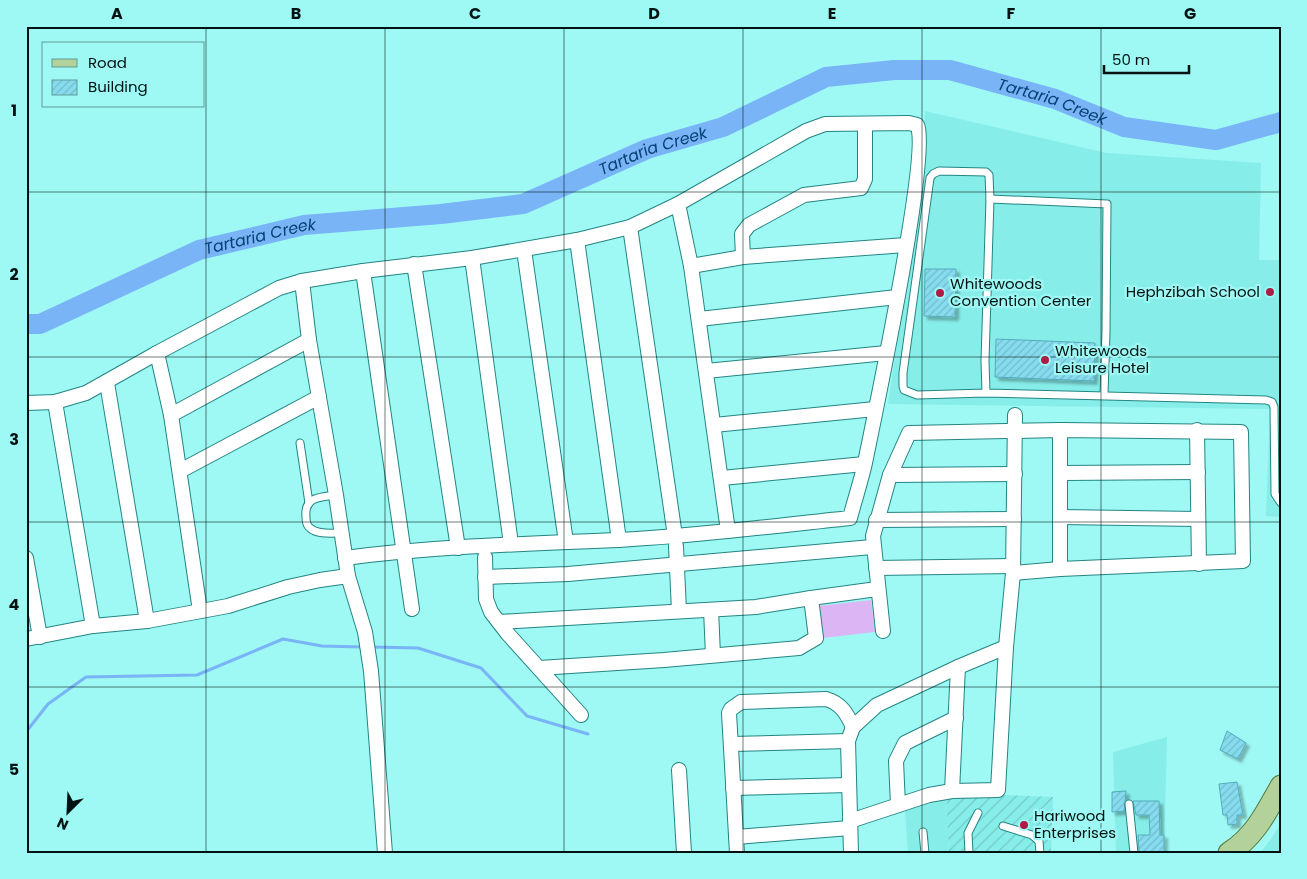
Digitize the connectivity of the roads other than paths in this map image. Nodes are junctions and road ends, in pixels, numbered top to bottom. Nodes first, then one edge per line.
1 (865, 124) junction
2 (990, 199) junction
3 (678, 204) junction
4 (630, 227) junction
5 (577, 240) junction
6 (906, 244) junction
7 (524, 250) junction
8 (472, 258) junction
9 (743, 258) junction
10 (414, 264) junction
11 (691, 266) junction
12 (363, 271) junction
13 (302, 281) junction
14 (897, 297) junction
15 (699, 319) junction
16 (309, 340) junction
17 (157, 353) junction
18 (886, 353) junction
19 (706, 371) junction
20 (107, 382) junction
21 (986, 393) junction
22 (1104, 395) junction
23 (319, 397) junction
24 (55, 402) junction
25 (26, 403) edge
26 (875, 409) junction
27 (171, 415) junction
28 (1015, 415) dead end
29 (714, 425) junction
30 (1060, 430) junction
31 (1197, 430) junction
32 (1015, 431) junction
33 (300, 444) dead end
34 (864, 464) junction
35 (180, 471) junction
36 (1198, 472) junction
37 (1060, 473) junction
38 (1015, 474) junction
39 (890, 475) junction
40 (722, 478) junction
41 (336, 495) junction
42 (1281, 502) edge
43 (308, 503) junction
44 (1060, 517) junction
45 (1014, 518) junction
46 (1198, 519) junction
47 (876, 520) junction
48 (728, 531) junction
49 (342, 533) junction
50 (619, 540) junction
51 (676, 541) junction
52 (566, 542) junction
53 (511, 544) junction
54 (872, 547) junction
55 (458, 548) junction
56 (404, 550) junction
57 (485, 557) dead end
58 (26, 558) edge
59 (345, 558) junction
60 (1199, 564) junction
61 (677, 565) junction
62 (876, 568) junction
63 (1013, 570) junction
64 (1060, 570) junction
65 (348, 576) junction
66 (485, 577) junction
67 (877, 589) junction
68 (811, 598) junction
69 (412, 609) dead end
70 (711, 610) junction
71 (200, 611) junction
72 (679, 611) junction
73 (147, 621) junction
74 (499, 622) junction
75 (93, 626) junction
76 (883, 630) dead end
77 (33, 638) edge
78 (1006, 647) junction
79 (713, 655) junction
80 (958, 667) junction
81 (539, 668) junction
82 (581, 715) dead end
83 (956, 718) junction
84 (853, 728) junction
85 (848, 742) junction
86 (731, 744) junction
87 (679, 770) dead end
88 (849, 785) junction
89 (1281, 786) edge
90 (733, 788) junction
91 (952, 791) junction
92 (1129, 804) dead end
93 (898, 805) junction
94 (978, 813) dead end
95 (850, 825) junction
96 (1003, 826) dead end
97 (924, 832) dead end
98 (736, 837) junction
99 (385, 853) edge
100 (684, 853) edge
101 (737, 853) edge
102 (851, 853) edge
103 (925, 853) edge
104 (969, 853) edge
105 (1040, 853) edge
106 (1134, 853) edge
107 (1229, 853) edge

1 - 3 street
1 - 6 street
1 - 9 street
2 - 21 lane
2 - 21 lane
2 - 22 lane
3 - 4 street
3 - 11 street
4 - 5 street
4 - 51 street
5 - 7 street
5 - 50 street
6 - 9 street
6 - 14 street
7 - 8 street
7 - 52 street
8 - 10 street
8 - 53 street
9 - 11 street
10 - 12 street
10 - 55 street
11 - 15 street
12 - 13 street
12 - 56 street
13 - 16 street
13 - 17 street
14 - 15 street
14 - 18 street
15 - 19 street
16 - 23 street
16 - 27 street
17 - 20 street
17 - 27 street
18 - 19 street
18 - 26 street
19 - 29 street
20 - 24 street
20 - 73 street
21 - 22 lane
22 - 42 lane
23 - 35 street
23 - 41 street
24 - 25 street
24 - 75 street
26 - 29 street
26 - 34 street
27 - 35 street
28 - 32 street
29 - 40 street
30 - 31 street
30 - 32 street
30 - 37 street
31 - 36 street
31 - 60 street
32 - 38 street
32 - 39 street
33 - 43 lane
34 - 40 street
34 - 48 street
35 - 71 street
36 - 37 street
36 - 46 street
37 - 44 street
38 - 39 street
38 - 45 street
39 - 47 street
40 - 48 street
41 - 43 lane
41 - 49 street
43 - 49 lane
44 - 46 street
44 - 64 street
45 - 47 street
45 - 63 street
46 - 60 street
47 - 54 street
48 - 51 street
49 - 59 street
50 - 51 street
50 - 52 street
51 - 61 street
52 - 53 street
53 - 55 street
54 - 61 street
54 - 62 street
55 - 56 street
56 - 59 street
56 - 69 street
57 - 66 street
58 - 77 street
59 - 65 street
60 - 64 street
61 - 66 street
61 - 72 street
62 - 63 street
62 - 67 street
63 - 64 street
63 - 78 street
65 - 71 street
65 - 99 street
66 - 74 street
67 - 68 street
67 - 76 street
68 - 70 street
68 - 79 street
70 - 72 street
70 - 79 street
71 - 73 street
72 - 74 street
73 - 75 street
74 - 81 street
75 - 77 street
78 - 80 street
78 - 91 street
79 - 81 street
80 - 83 street
80 - 84 street
81 - 82 street
83 - 91 street
83 - 93 street
84 - 85 street
84 - 86 street
85 - 86 street
85 - 88 street
86 - 90 street
87 - 100 street
88 - 90 street
88 - 95 street
89 - 107 main road
90 - 98 street
91 - 93 street
92 - 106 lane
93 - 95 street
94 - 104 lane
95 - 98 street
95 - 102 street
96 - 105 lane
97 - 103 lane
98 - 101 street

